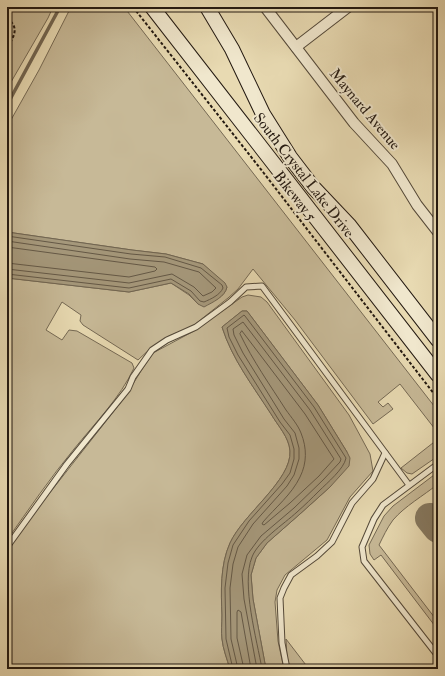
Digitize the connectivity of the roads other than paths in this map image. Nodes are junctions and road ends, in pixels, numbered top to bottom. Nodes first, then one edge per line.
1 (152, 7) edge
2 (207, 7) edge
3 (265, 7) edge
4 (348, 7) edge
5 (296, 47) junction
6 (438, 232) edge
7 (438, 340) edge
8 (435, 366) edge
9 (385, 453) junction
10 (438, 464) edge
11 (409, 485) junction
12 (7, 546) edge
13 (438, 656) edge
14 (287, 669) edge

1 - 8 main road, South Crystal Lake Drive
2 - 7 main road, South Crystal Lake Drive
3 - 5 street, Maynard Avenue
4 - 5 street
5 - 6 street, Maynard Avenue
9 - 11 lane
9 - 12 lane
9 - 14 lane
10 - 11 lane
11 - 13 lane

